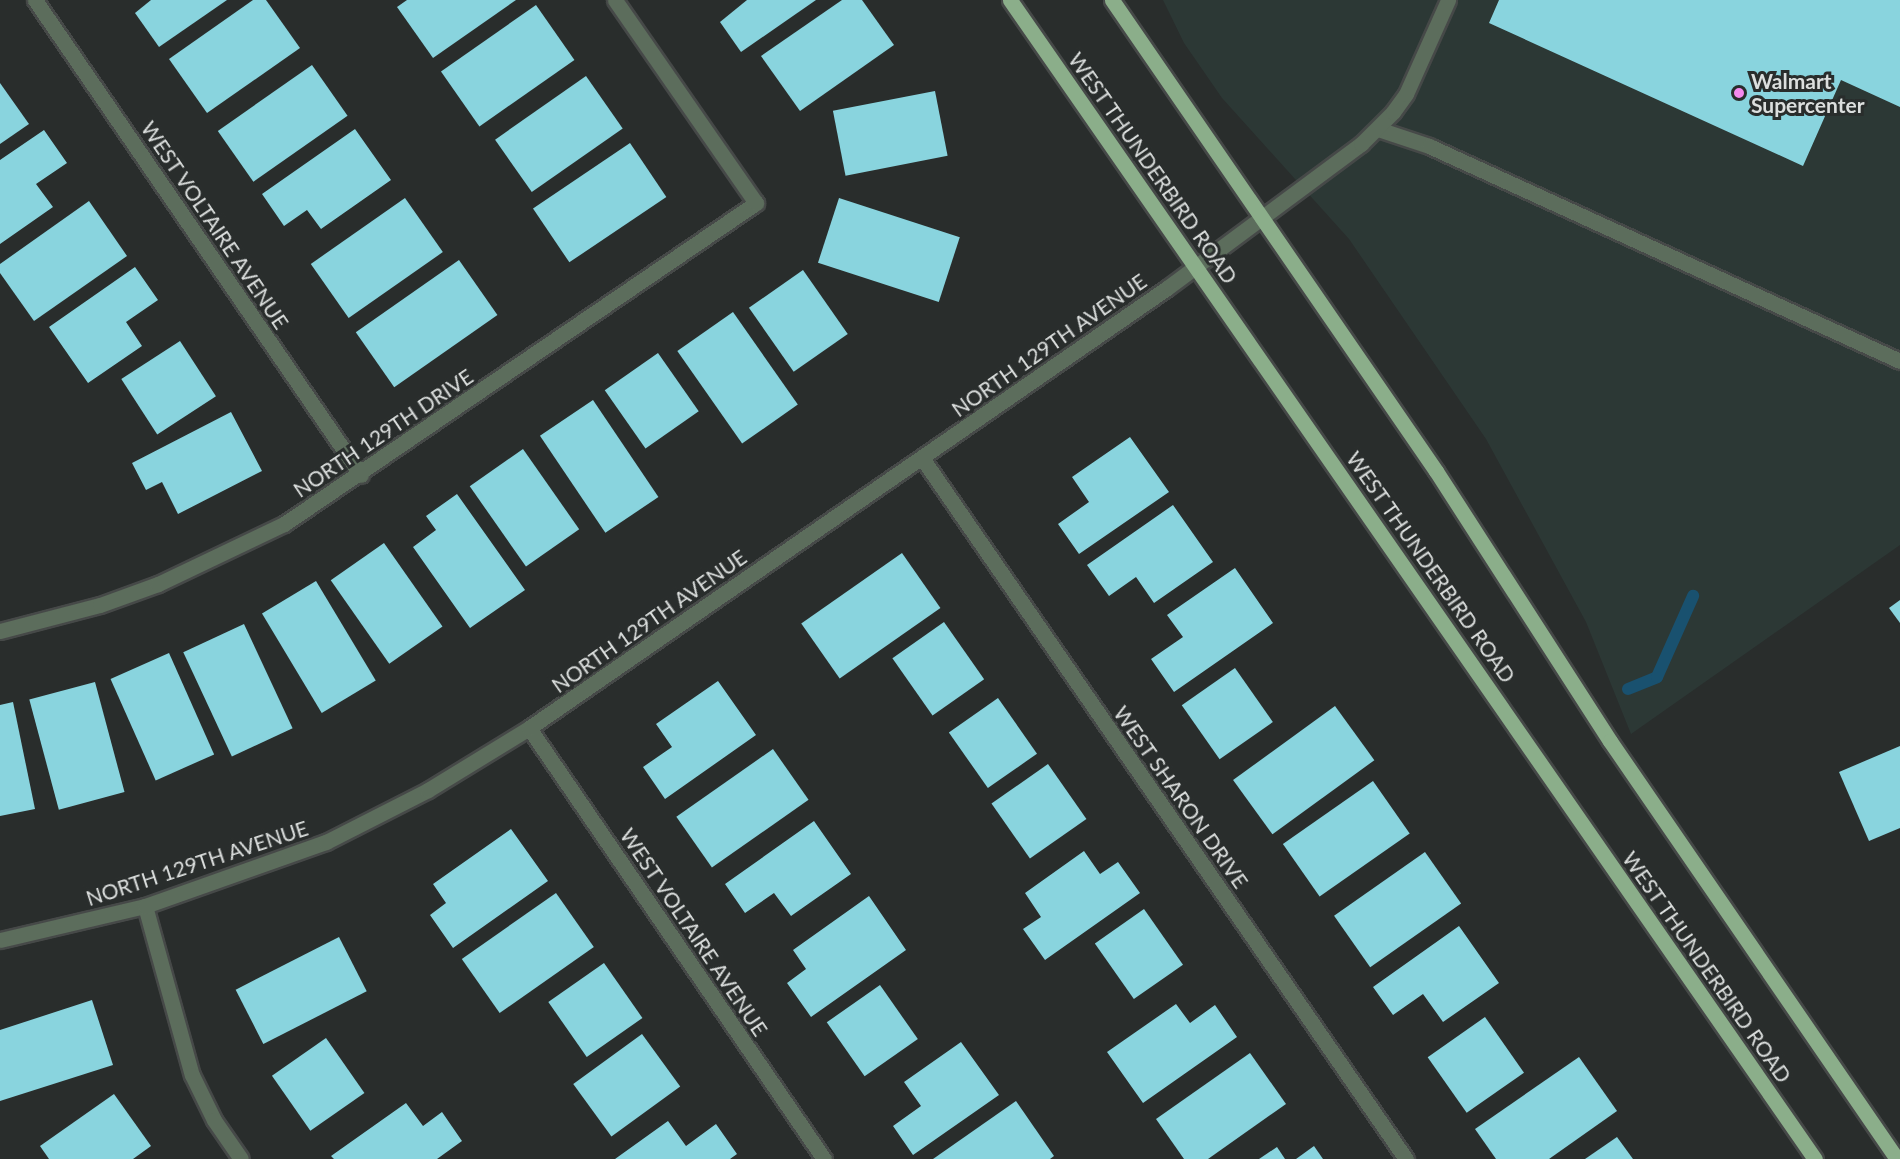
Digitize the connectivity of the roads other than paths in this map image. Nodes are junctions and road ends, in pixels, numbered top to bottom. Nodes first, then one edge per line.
1 (35, 0) edge
2 (615, 0) edge
3 (1010, 0) edge
4 (1112, 0) edge
5 (1448, 0) edge
6 (1378, 129) junction
7 (1262, 218) junction
8 (1197, 267) junction
9 (1900, 361) edge
10 (922, 458) junction
11 (361, 474) junction
12 (0, 631) edge
13 (529, 729) junction
14 (145, 906) junction
15 (0, 940) edge
16 (241, 1159) edge
17 (824, 1159) edge
18 (1406, 1159) edge
19 (1815, 1159) edge
20 (1897, 1159) edge

1 - 11 street, WEST VOLTAIRE AVENUE
2 - 11 street, NORTH 129TH DRIVE
3 - 8 main road, WEST THUNDERBIRD ROAD
4 - 7 main road
5 - 6 street, NORTH 129TH AVENUE
6 - 7 street, NORTH 129TH AVENUE
6 - 9 street
7 - 8 street, NORTH 129TH AVENUE
7 - 20 main road
8 - 10 street, NORTH 129TH AVENUE
8 - 19 main road, WEST THUNDERBIRD ROAD
10 - 13 street, NORTH 129TH AVENUE
10 - 18 street, WEST SHARON DRIVE
11 - 12 street, NORTH 129TH DRIVE
13 - 14 street, NORTH 129TH AVENUE
13 - 17 street, WEST VOLTAIRE AVENUE
14 - 15 street, NORTH 129TH AVENUE
14 - 16 street

